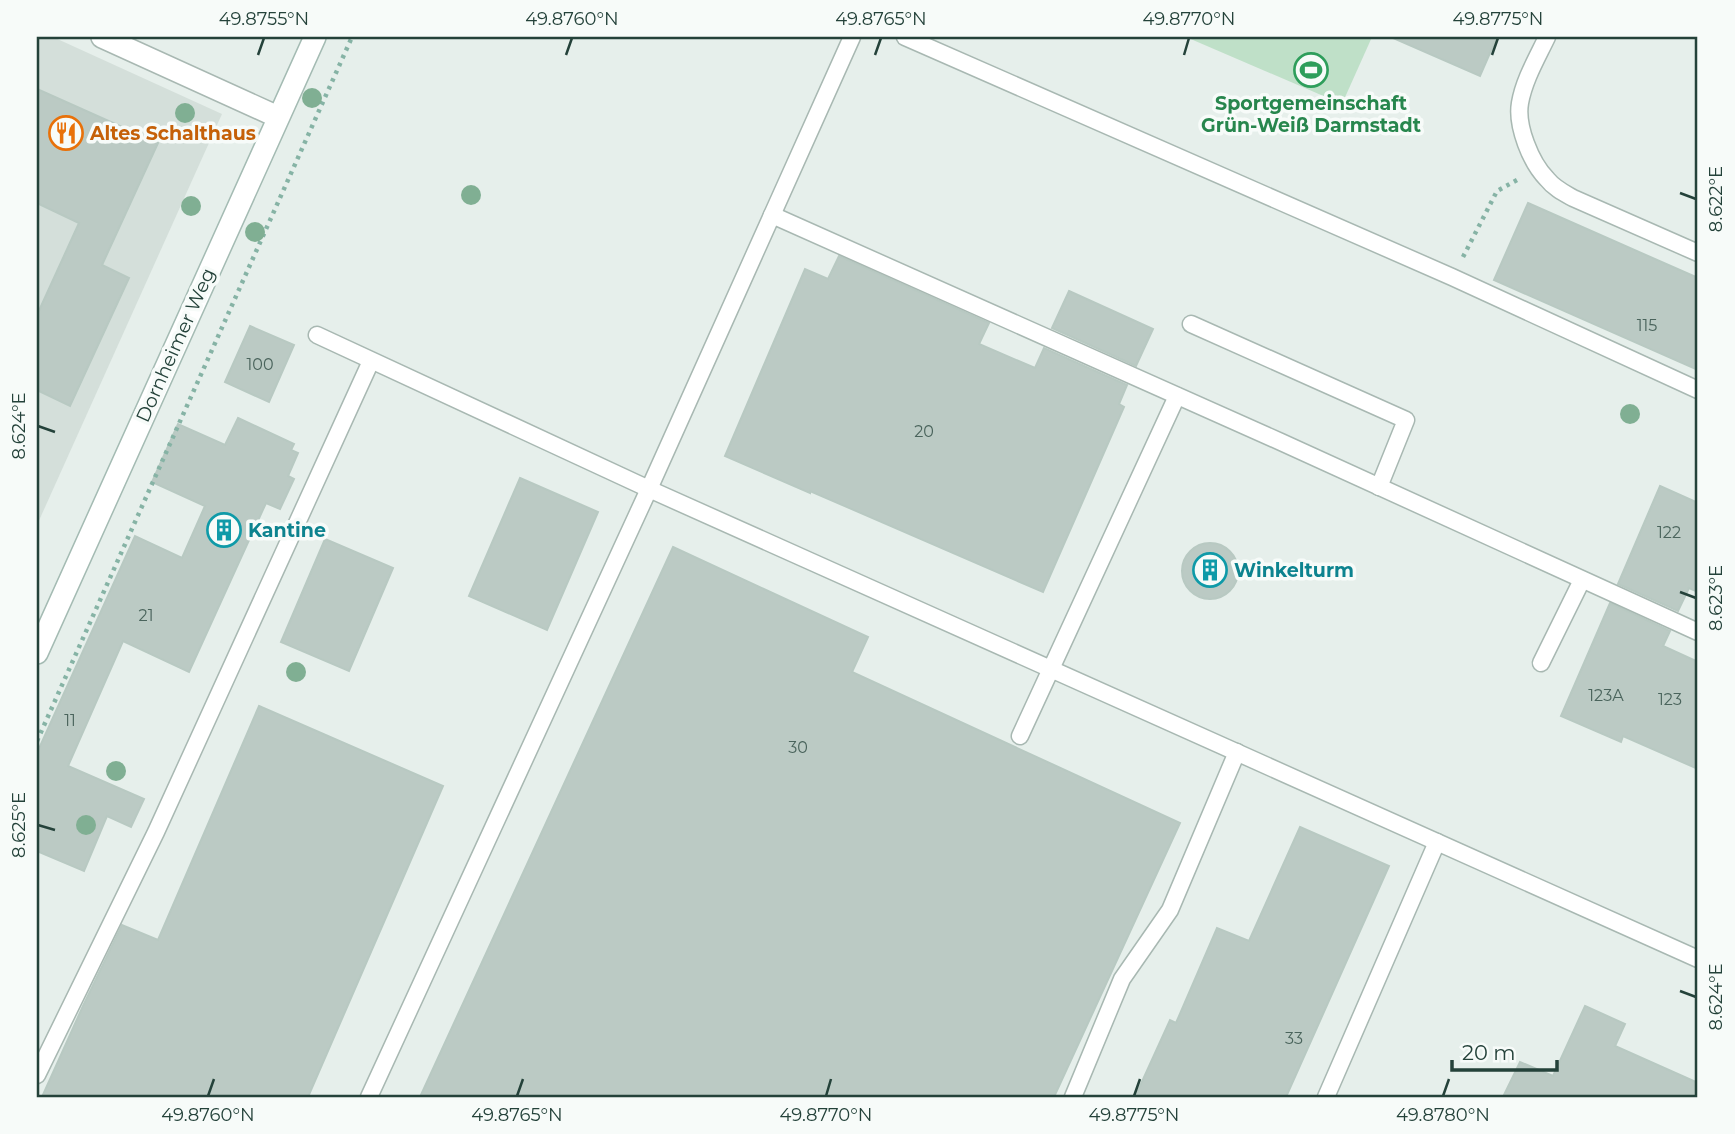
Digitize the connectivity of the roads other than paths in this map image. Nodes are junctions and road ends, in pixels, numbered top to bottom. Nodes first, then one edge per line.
1 (102, 37) edge
2 (315, 37) edge
3 (852, 37) edge
4 (905, 37) edge
5 (1547, 37) edge
6 (278, 117) junction
7 (772, 215) junction
8 (1698, 253) edge
9 (1191, 324) dead end
10 (317, 335) dead end
11 (370, 361) junction
12 (1698, 390) edge
13 (1177, 396) junction
14 (1379, 487) junction
15 (649, 489) junction
16 (1581, 580) junction
17 (1698, 632) edge
18 (37, 653) edge
19 (1541, 663) dead end
20 (1051, 669) junction
21 (1020, 736) dead end
22 (1237, 752) junction
23 (1437, 842) junction
24 (1698, 958) edge
25 (37, 1075) edge
26 (369, 1097) edge
27 (1073, 1097) edge
28 (1326, 1097) edge

1 - 6 main road
2 - 6 main road, Dornheimer Weg
3 - 7 lane
4 - 12 lane
5 - 8 lane
6 - 18 main road, Dornheimer Weg
7 - 13 lane
7 - 15 lane
9 - 14 lane
10 - 11 lane
11 - 15 lane
11 - 25 lane
13 - 14 lane
13 - 20 lane
14 - 16 lane
15 - 20 lane
15 - 26 lane
16 - 17 lane
16 - 19 lane
20 - 21 lane
20 - 22 lane
22 - 23 lane
22 - 27 lane
23 - 24 lane
23 - 28 lane

